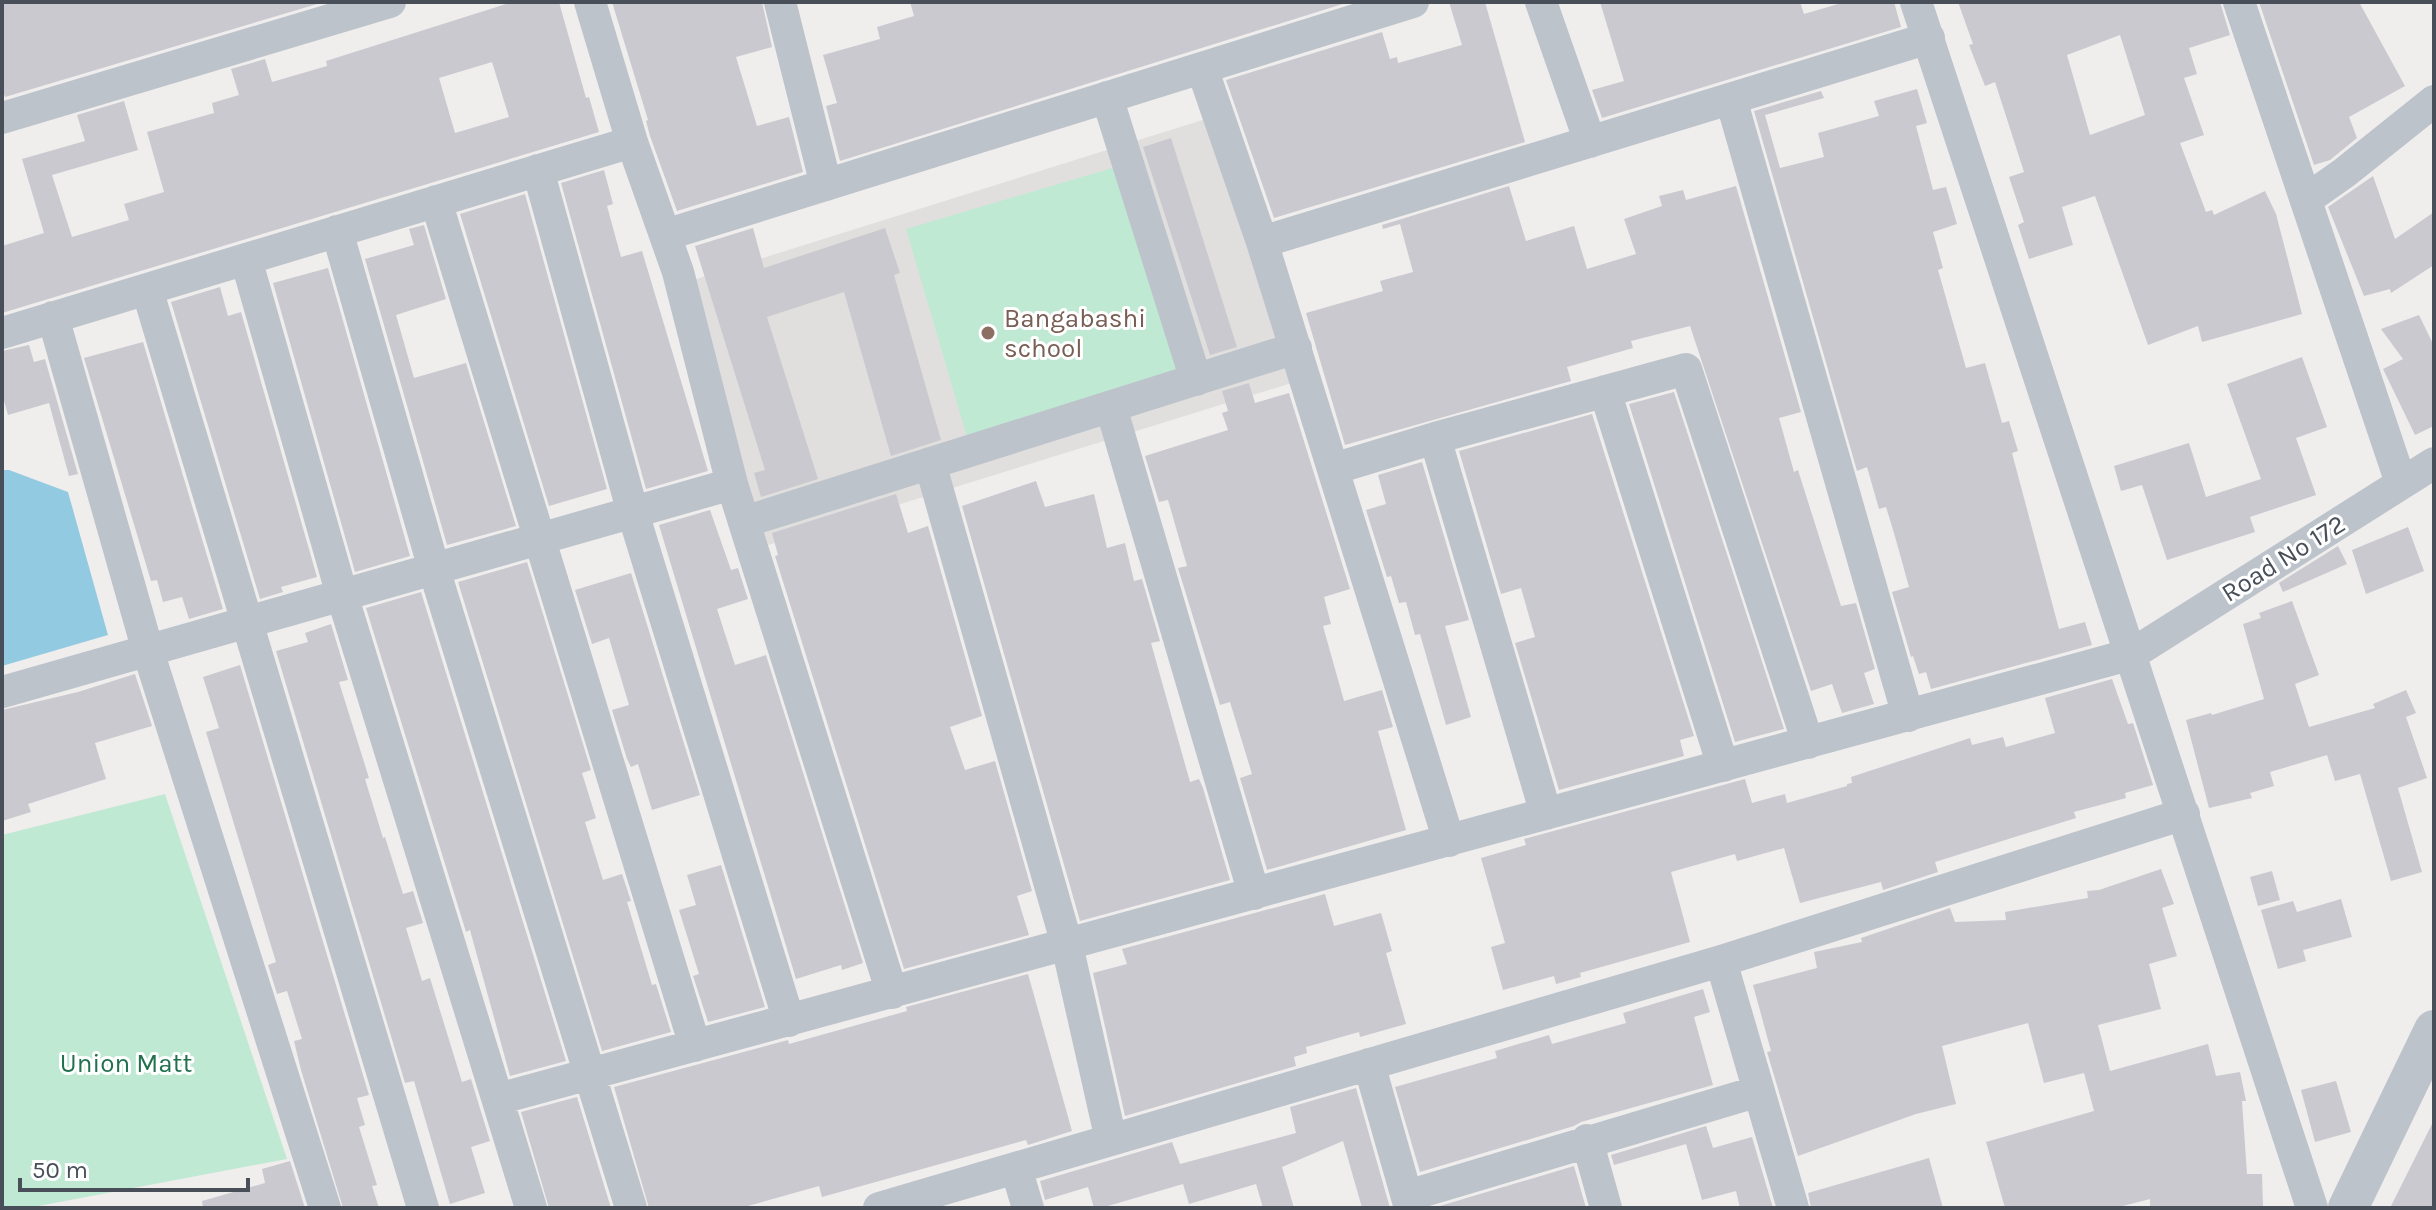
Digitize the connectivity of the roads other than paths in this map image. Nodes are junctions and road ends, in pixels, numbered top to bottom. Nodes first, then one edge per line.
1 (390, 2) edge
2 (590, 2) edge
3 (780, 2) edge
4 (1413, 2) edge
5 (1541, 2) edge
6 (1916, 2) edge
7 (2239, 2) edge
8 (1929, 38) junction
9 (1202, 68) junction
10 (1107, 97) junction
11 (1731, 99) junction
12 (2434, 101) edge
13 (2, 118) edge
14 (632, 142) junction
15 (1590, 142) junction
16 (538, 170) junction
17 (826, 185) junction
18 (2307, 199) junction
19 (436, 201) junction
20 (337, 231) junction
21 (665, 235) junction
22 (1262, 242) junction
23 (246, 259) junction
24 (147, 289) junction
25 (53, 317) junction
26 (2, 333) edge
27 (1296, 348) junction
28 (1196, 380) junction
29 (1605, 391) junction
30 (1111, 407) junction
31 (1435, 438) junction
32 (930, 463) junction
33 (2434, 463) edge
34 (1333, 469) junction
35 (2401, 483) junction
36 (732, 484) junction
37 (633, 513) junction
38 (744, 522) junction
39 (539, 539) junction
40 (434, 569) junction
41 (342, 595) junction
42 (248, 622) junction
43 (148, 651) junction
44 (2132, 654) junction
45 (2, 692) edge
46 (1908, 716) junction
47 (1808, 743) junction
48 (1723, 766) junction
49 (1546, 814) junction
50 (2184, 814) junction
51 (1449, 841) junction
52 (1254, 894) junction
53 (1067, 945) junction
54 (1721, 961) junction
55 (892, 993) junction
56 (789, 1021) junction
57 (2434, 1030) edge
58 (695, 1046) junction
59 (1369, 1064) junction
60 (589, 1075) junction
61 (1759, 1091) junction
62 (498, 1099) junction
63 (1111, 1140) junction
64 (1587, 1140) junction
65 (1016, 1168) junction
66 (1409, 1202) edge
67 (325, 1208) edge
68 (423, 1208) edge
69 (531, 1208) edge
70 (631, 1208) edge
71 (879, 1208) edge
72 (1028, 1208) edge
73 (1606, 1208) edge
74 (1793, 1208) edge
75 (2312, 1208) edge
76 (2348, 1208) edge

1 - 13 street
2 - 14 street
3 - 17 street
4 - 9 street
5 - 15 street
6 - 8 street
7 - 18 street
8 - 11 street
8 - 44 street
9 - 10 street
9 - 22 street
10 - 17 street
10 - 28 street
11 - 15 street
11 - 46 street
12 - 18 street
14 - 16 street
14 - 21 street
15 - 22 street
16 - 19 street
16 - 37 street
17 - 21 street
18 - 35 street
19 - 20 street
19 - 39 street
20 - 23 street
20 - 40 street
21 - 36 street
22 - 27 street
23 - 24 street
23 - 41 street
24 - 25 street
24 - 42 street
25 - 26 street
25 - 43 street
27 - 28 street
27 - 34 street
28 - 30 street
29 - 31 street
29 - 47 street
29 - 48 street
30 - 32 street
30 - 52 street
31 - 34 street
31 - 49 street
32 - 38 street
32 - 53 street
33 - 35 street, Road No 172
34 - 51 street
35 - 44 street, Road No 172
36 - 37 street
36 - 38 street
37 - 39 street
37 - 56 street
38 - 55 street
39 - 40 street
39 - 58 street
40 - 41 street
40 - 60 street
41 - 42 street
41 - 62 street
42 - 43 street
42 - 68 street
43 - 45 street
43 - 67 street
44 - 46 street, Road No 172
44 - 50 street
46 - 47 street, Road No 172
47 - 48 street, Road No 172
48 - 49 street, Road No 172
49 - 51 street, Road No 172
50 - 54 street
50 - 75 street
51 - 52 street, Road No 172
52 - 53 street, Road No 172
53 - 55 street, Road No 172
53 - 63 street
54 - 59 street
54 - 61 street
55 - 56 street, Road No 172
56 - 58 street, Road No 172
57 - 76 street
58 - 60 street, Road No 172
59 - 63 street
59 - 66 street
60 - 62 street, Road No 172
60 - 70 street
61 - 64 street
61 - 74 street
62 - 69 street
63 - 65 street
64 - 66 street
64 - 73 street
65 - 71 street
65 - 72 street

